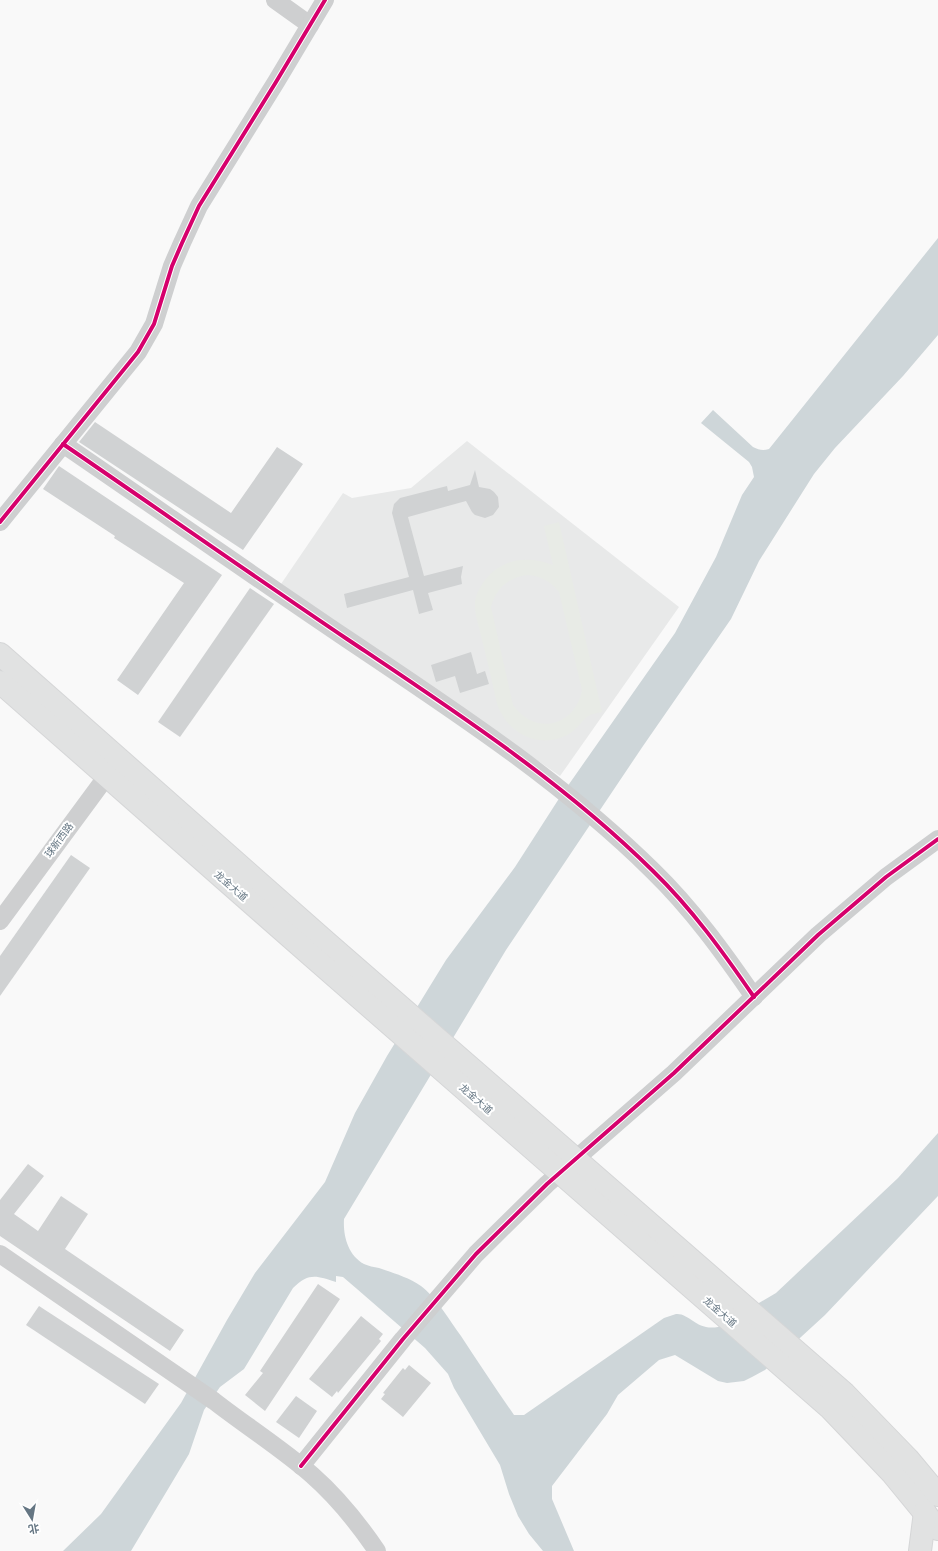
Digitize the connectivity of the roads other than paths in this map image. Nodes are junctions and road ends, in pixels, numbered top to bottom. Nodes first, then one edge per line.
1 (275, 0) edge
2 (325, 0) edge
3 (310, 25) junction
4 (63, 444) junction
5 (0, 522) edge
6 (0, 654) edge
7 (0, 682) edge
8 (113, 768) junction
9 (938, 839) edge
10 (0, 921) edge
11 (754, 997) junction
12 (568, 1166) junction
13 (0, 1254) edge
14 (301, 1466) junction
15 (938, 1495) edge
16 (932, 1521) edge
17 (377, 1551) edge
18 (920, 1551) edge

1 - 3 street
2 - 3 street
3 - 4 street
4 - 5 street
4 - 11 street
6 - 8 main road, 龙金大道
7 - 8 main road, 龙金大道
8 - 10 street, 球新西路
8 - 12 main road, 龙金大道
9 - 11 street
11 - 12 street
12 - 14 street
12 - 15 main road, 龙金大道
12 - 16 main road, 龙金大道
13 - 14 street
14 - 17 street
16 - 18 main road

